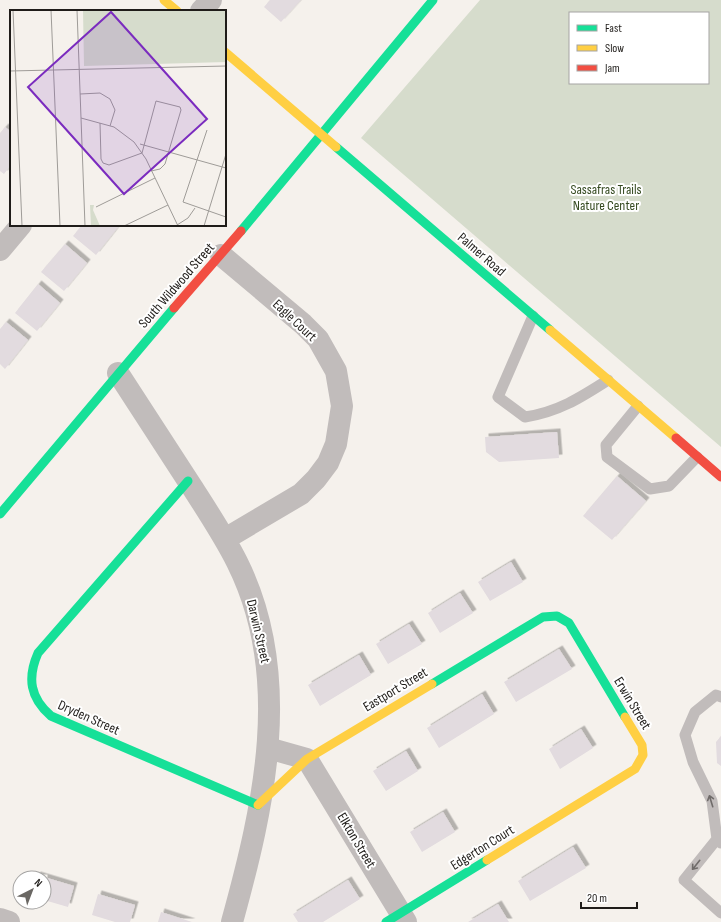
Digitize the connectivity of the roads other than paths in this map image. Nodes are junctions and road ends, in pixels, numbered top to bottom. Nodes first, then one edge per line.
1 (164, 0) edge
2 (211, 0) edge
3 (433, 0) edge
4 (176, 10) edge
5 (202, 10) edge
6 (226, 53) edge
7 (320, 134) junction
8 (20, 226) edge
9 (0, 250) edge
10 (220, 255) junction
11 (533, 316) junction
12 (118, 373) junction
13 (608, 380) junction
14 (638, 406) junction
15 (697, 457) junction
16 (721, 478) edge
17 (188, 481) junction
18 (0, 514) edge
19 (225, 539) junction
20 (557, 616) joint
21 (721, 697) edge
22 (268, 748) junction
23 (307, 759) junction
24 (593, 795) joint
25 (259, 805) junction
26 (719, 841) edge
27 (721, 913) edge
28 (0, 919) edge
29 (398, 919) edge
30 (9, 922) edge
31 (232, 922) edge

1 - 4 street
2 - 5 street
3 - 7 street, South Wildwood Street
6 - 7 street, Palmer Road
7 - 10 street, South Wildwood Street
7 - 11 street, Palmer Road
8 - 9 street
10 - 12 street, South Wildwood Street
10 - 19 street, Eagle Court
11 - 13 street, Palmer Road
11 - 13 lane
12 - 17 street, Darwin Street
12 - 18 street, South Wildwood Street
13 - 14 street, Palmer Road
14 - 15 street, Palmer Road
14 - 15 lane
15 - 16 street, Palmer Road
17 - 19 street, Darwin Street
17 - 25 street, Dryden Street
19 - 22 street, Darwin Street
20 - 23 street, Eastport Street
20 - 24 street, Erwin Street
26 -> 21 lane
22 - 23 street
22 - 25 street, Darwin Street
23 - 25 street, Eastport Street
23 - 29 street, Elkton Street
24 - 29 street, Edgerton Court
25 - 31 street, Darwin Street
26 -> 27 lane
28 - 30 street

